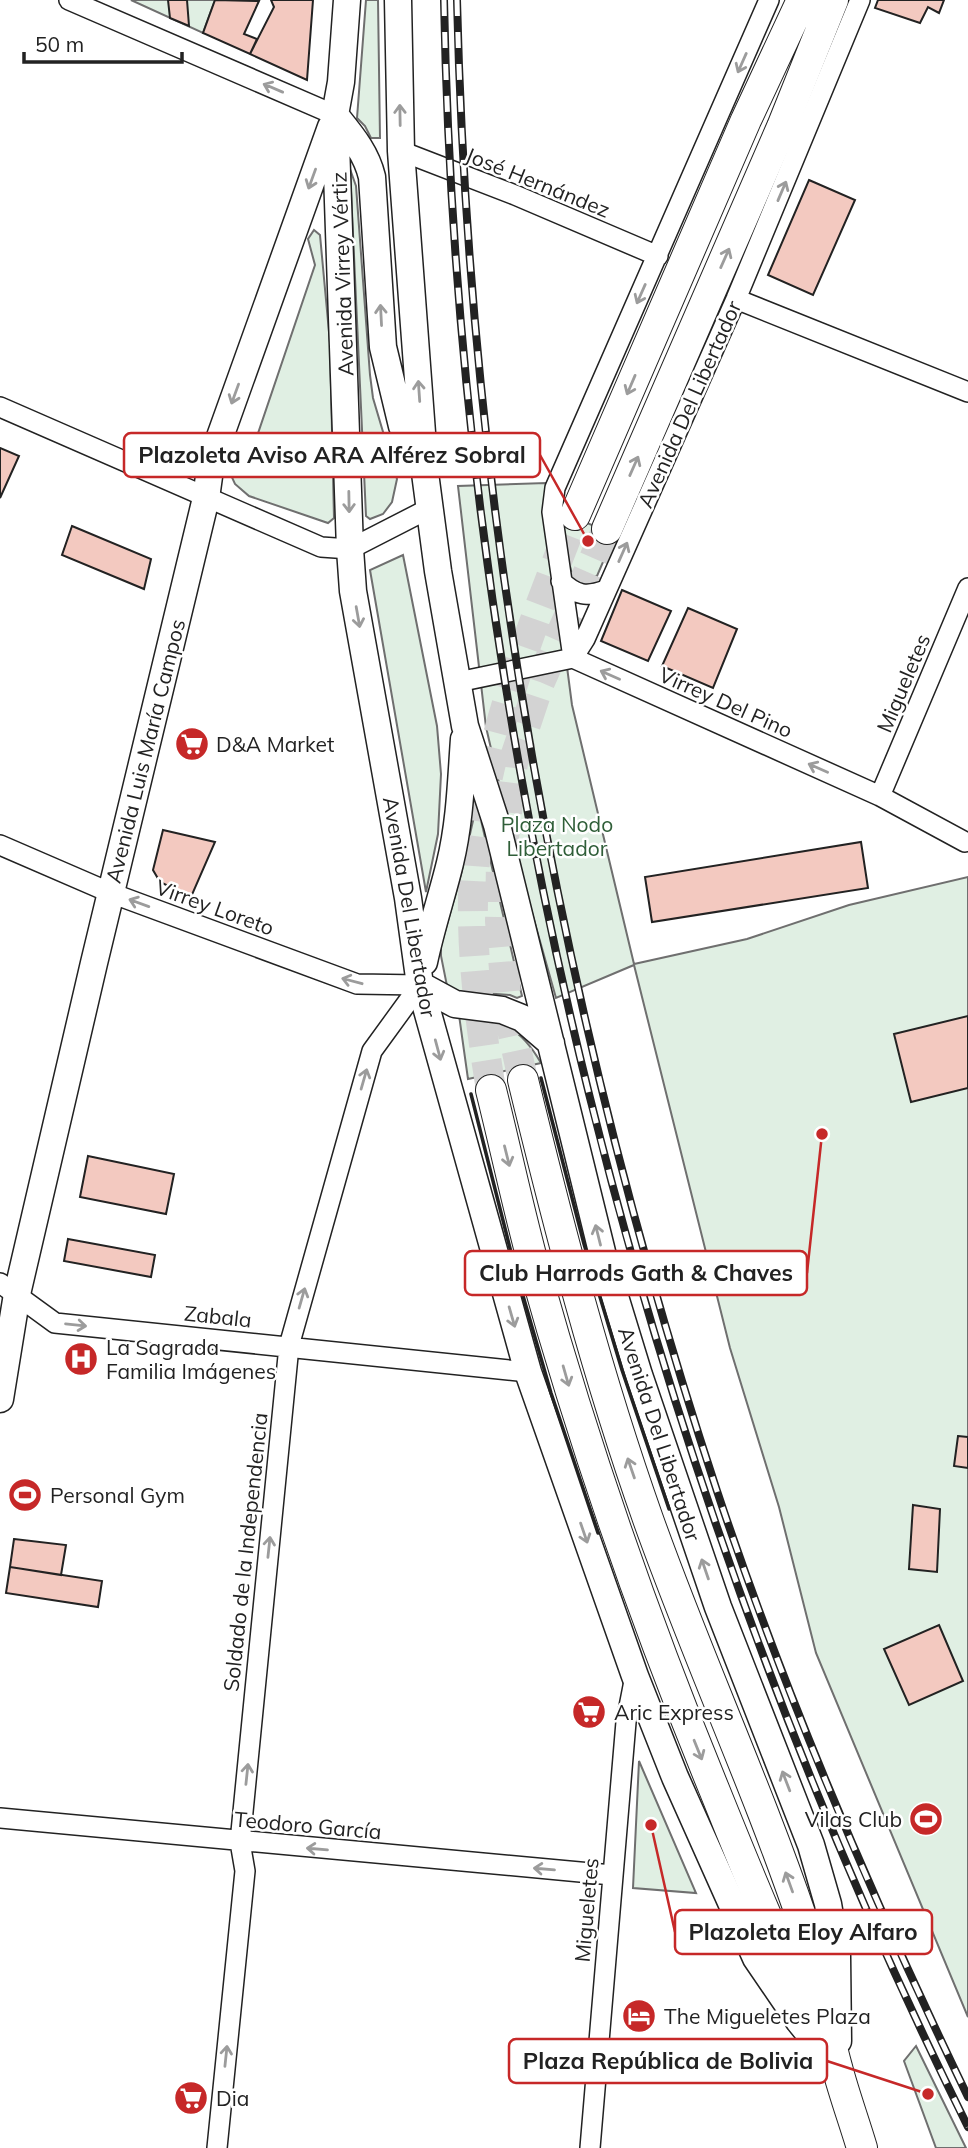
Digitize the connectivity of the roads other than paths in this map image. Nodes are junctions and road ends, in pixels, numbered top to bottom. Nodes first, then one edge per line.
1 (69, 0) edge
2 (347, 0) edge
3 (398, 0) edge
4 (769, 0) edge
5 (802, 0) edge
6 (833, 0) edge
7 (860, 0) edge
8 (335, 115) junction
9 (401, 151) junction
10 (657, 256) junction
11 (737, 299) junction
12 (968, 392) edge
13 (0, 407) edge
14 (425, 473) junction
15 (206, 498) junction
16 (430, 508) junction
17 (575, 515) tunnel mouth
18 (607, 529) tunnel mouth
19 (350, 549) junction
20 (561, 580) junction
21 (968, 588) edge
22 (606, 590) junction
23 (573, 658) junction
24 (458, 682) junction
25 (464, 726) junction
26 (880, 796) junction
27 (965, 842) dead end
28 (0, 845) edge
29 (111, 893) junction
30 (420, 985) junction
31 (551, 1043) junction
32 (523, 1080) tunnel mouth
33 (491, 1090) tunnel mouth
34 (9, 1289) edge
35 (289, 1346) junction
36 (528, 1372) junction
37 (0, 1399) edge
38 (635, 1676) junction
39 (0, 1818) edge
40 (240, 1842) junction
41 (612, 1875) junction
42 (836, 2066) junction
43 (217, 2148) edge
44 (590, 2148) edge
45 (862, 2148) edge

8 -> 1 street
2 - 8 main road, Avenida Virrey Vértiz
9 -> 3 main road
4 -> 10 street
5 -> 17 main road
18 -> 6 main road, Avenida Del Libertador
11 -> 7 street, Avenida Del Libertador
14 -> 8 main road
8 -> 15 main road, Avenida Luis María Campos
8 -> 19 main road, Avenida Virrey Vértiz
9 - 10 street, José Hernández
14 -> 9 main road
10 -> 20 street
11 - 12 street
22 -> 11 street, Avenida Del Libertador
13 - 15 street
14 - 16 main road
15 - 19 street
15 - 29 main road, Avenida Luis María Campos
16 - 19 street
16 - 24 main road, Avenida Del Libertador
19 -> 30 main road, Avenida Del Libertador
20 - 22 street
20 - 23 street
21 - 26 street, Migueletes
22 - 23 street, Avenida Del Libertador
23 - 24 street
26 -> 23 street, Virrey Del Pino
24 - 25 main road, Avenida Del Libertador
25 - 30 main road
25 - 31 main road, Avenida Del Libertador
26 - 27 street, Virrey Del Pino
28 - 29 street, Virrey Loreto
30 -> 29 street, Virrey Loreto
29 - 34 main road, Avenida Luis María Campos
30 - 31 main road
35 -> 30 street, Soldado de la Independencia
30 -> 36 main road, Avenida Del Libertador
42 -> 31 main road, Avenida Del Libertador
42 -> 32 main road, Avenida Del Libertador
33 -> 42 main road, Avenida Del Libertador
34 -> 35 street, Zabala
34 - 37 main road, Avenida Luis María Campos
35 - 36 street, Zabala
40 -> 35 street, Soldado de la Independencia
36 -> 38 main road, Avenida Del Libertador
38 - 41 street, Migueletes
38 - 42 main road, Avenida Del Libertador
39 - 40 street, Teodoro García
41 -> 40 street, Teodoro García
43 -> 40 street, Soldado de la Independencia
41 - 44 street, Migueletes
42 - 45 main road, Avenida Del Libertador

